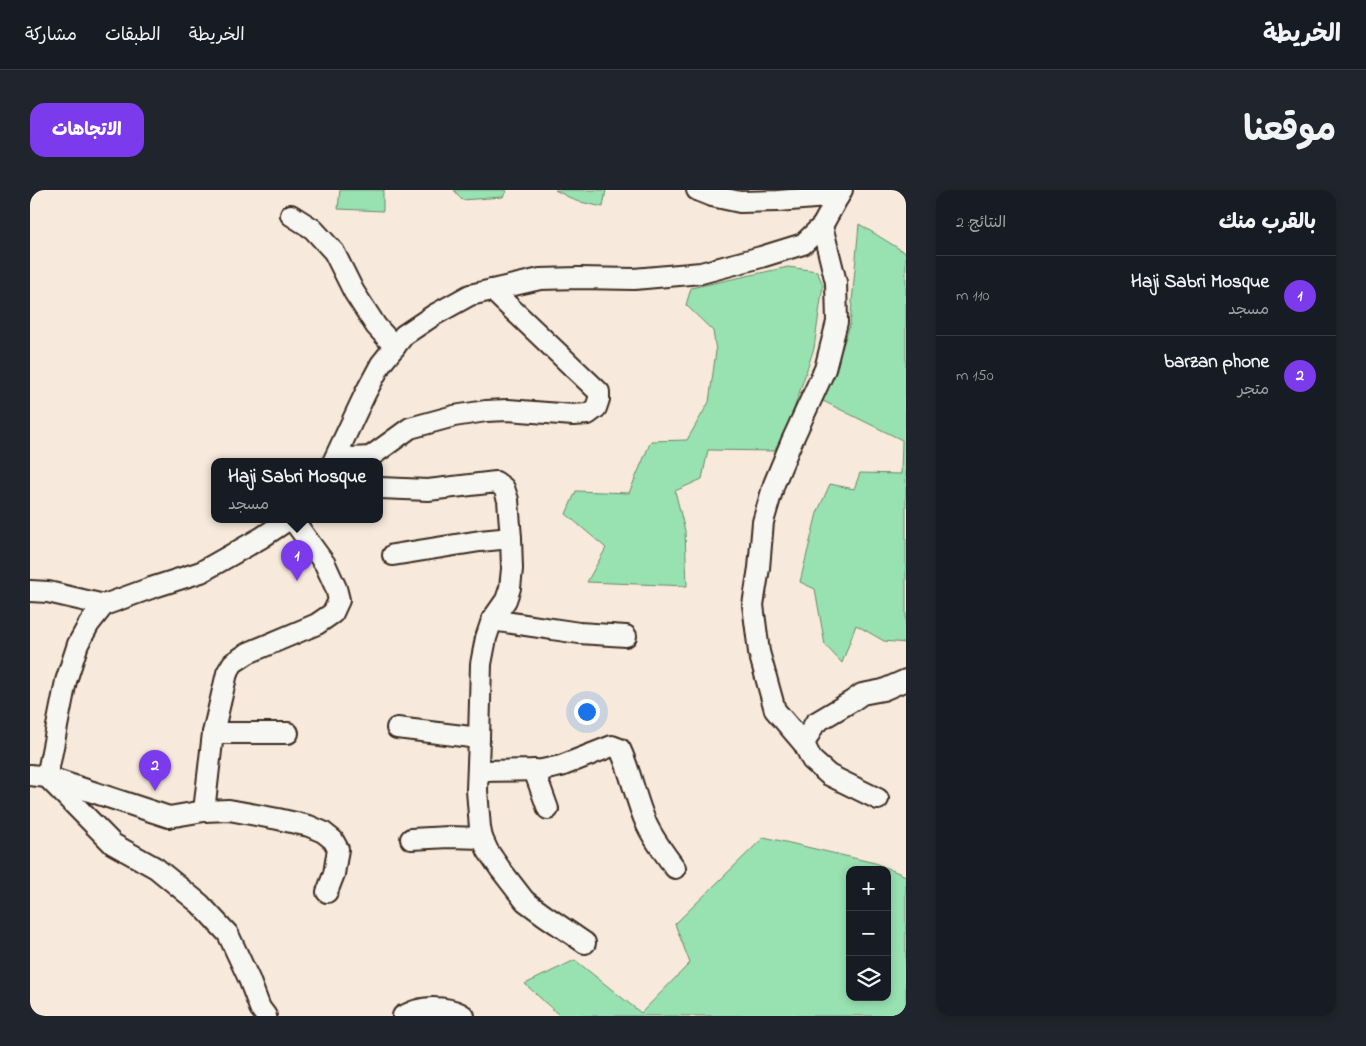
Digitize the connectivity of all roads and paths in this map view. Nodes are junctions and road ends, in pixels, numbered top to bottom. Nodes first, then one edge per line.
1 (697, 190) edge
2 (840, 193) edge
3 (292, 215) dead end
4 (822, 226) junction
5 (492, 290) junction
6 (395, 347) junction
7 (336, 458) edge
8 (383, 488) edge
9 (284, 523) edge
10 (295, 523) edge
11 (511, 538) junction
12 (392, 555) dead end
13 (30, 591) edge
14 (104, 605) junction
15 (492, 620) junction
16 (626, 636) dead end
17 (906, 680) edge
18 (397, 728) dead end
19 (213, 733) junction
20 (288, 734) dead end
21 (480, 738) junction
22 (804, 744) junction
23 (478, 770) junction
24 (534, 770) junction
25 (39, 776) edge
26 (878, 799) dead end
27 (548, 810) dead end
28 (204, 811) junction
29 (482, 838) junction
30 (411, 839) dead end
31 (675, 868) dead end
32 (327, 892) dead end
33 (585, 943) dead end
34 (266, 1016) edge
35 (403, 1016) edge
36 (464, 1016) edge

1 - 2 street
2 - 4 street
3 - 6 street
4 - 5 street
4 - 22 street
5 - 6 street
5 - 7 street
6 - 7 street
8 - 11 street
9 - 14 street
10 - 19 street
11 - 12 street
11 - 15 street
13 - 14 street
14 - 25 street
15 - 16 street
15 - 21 street
17 - 22 street
18 - 21 street
19 - 20 street
19 - 28 street
21 - 23 street
22 - 26 street
23 - 24 street
23 - 29 street
24 - 27 street
24 - 31 street
25 - 28 street
25 - 34 street
28 - 32 street
29 - 30 street
29 - 33 street
35 - 36 street

